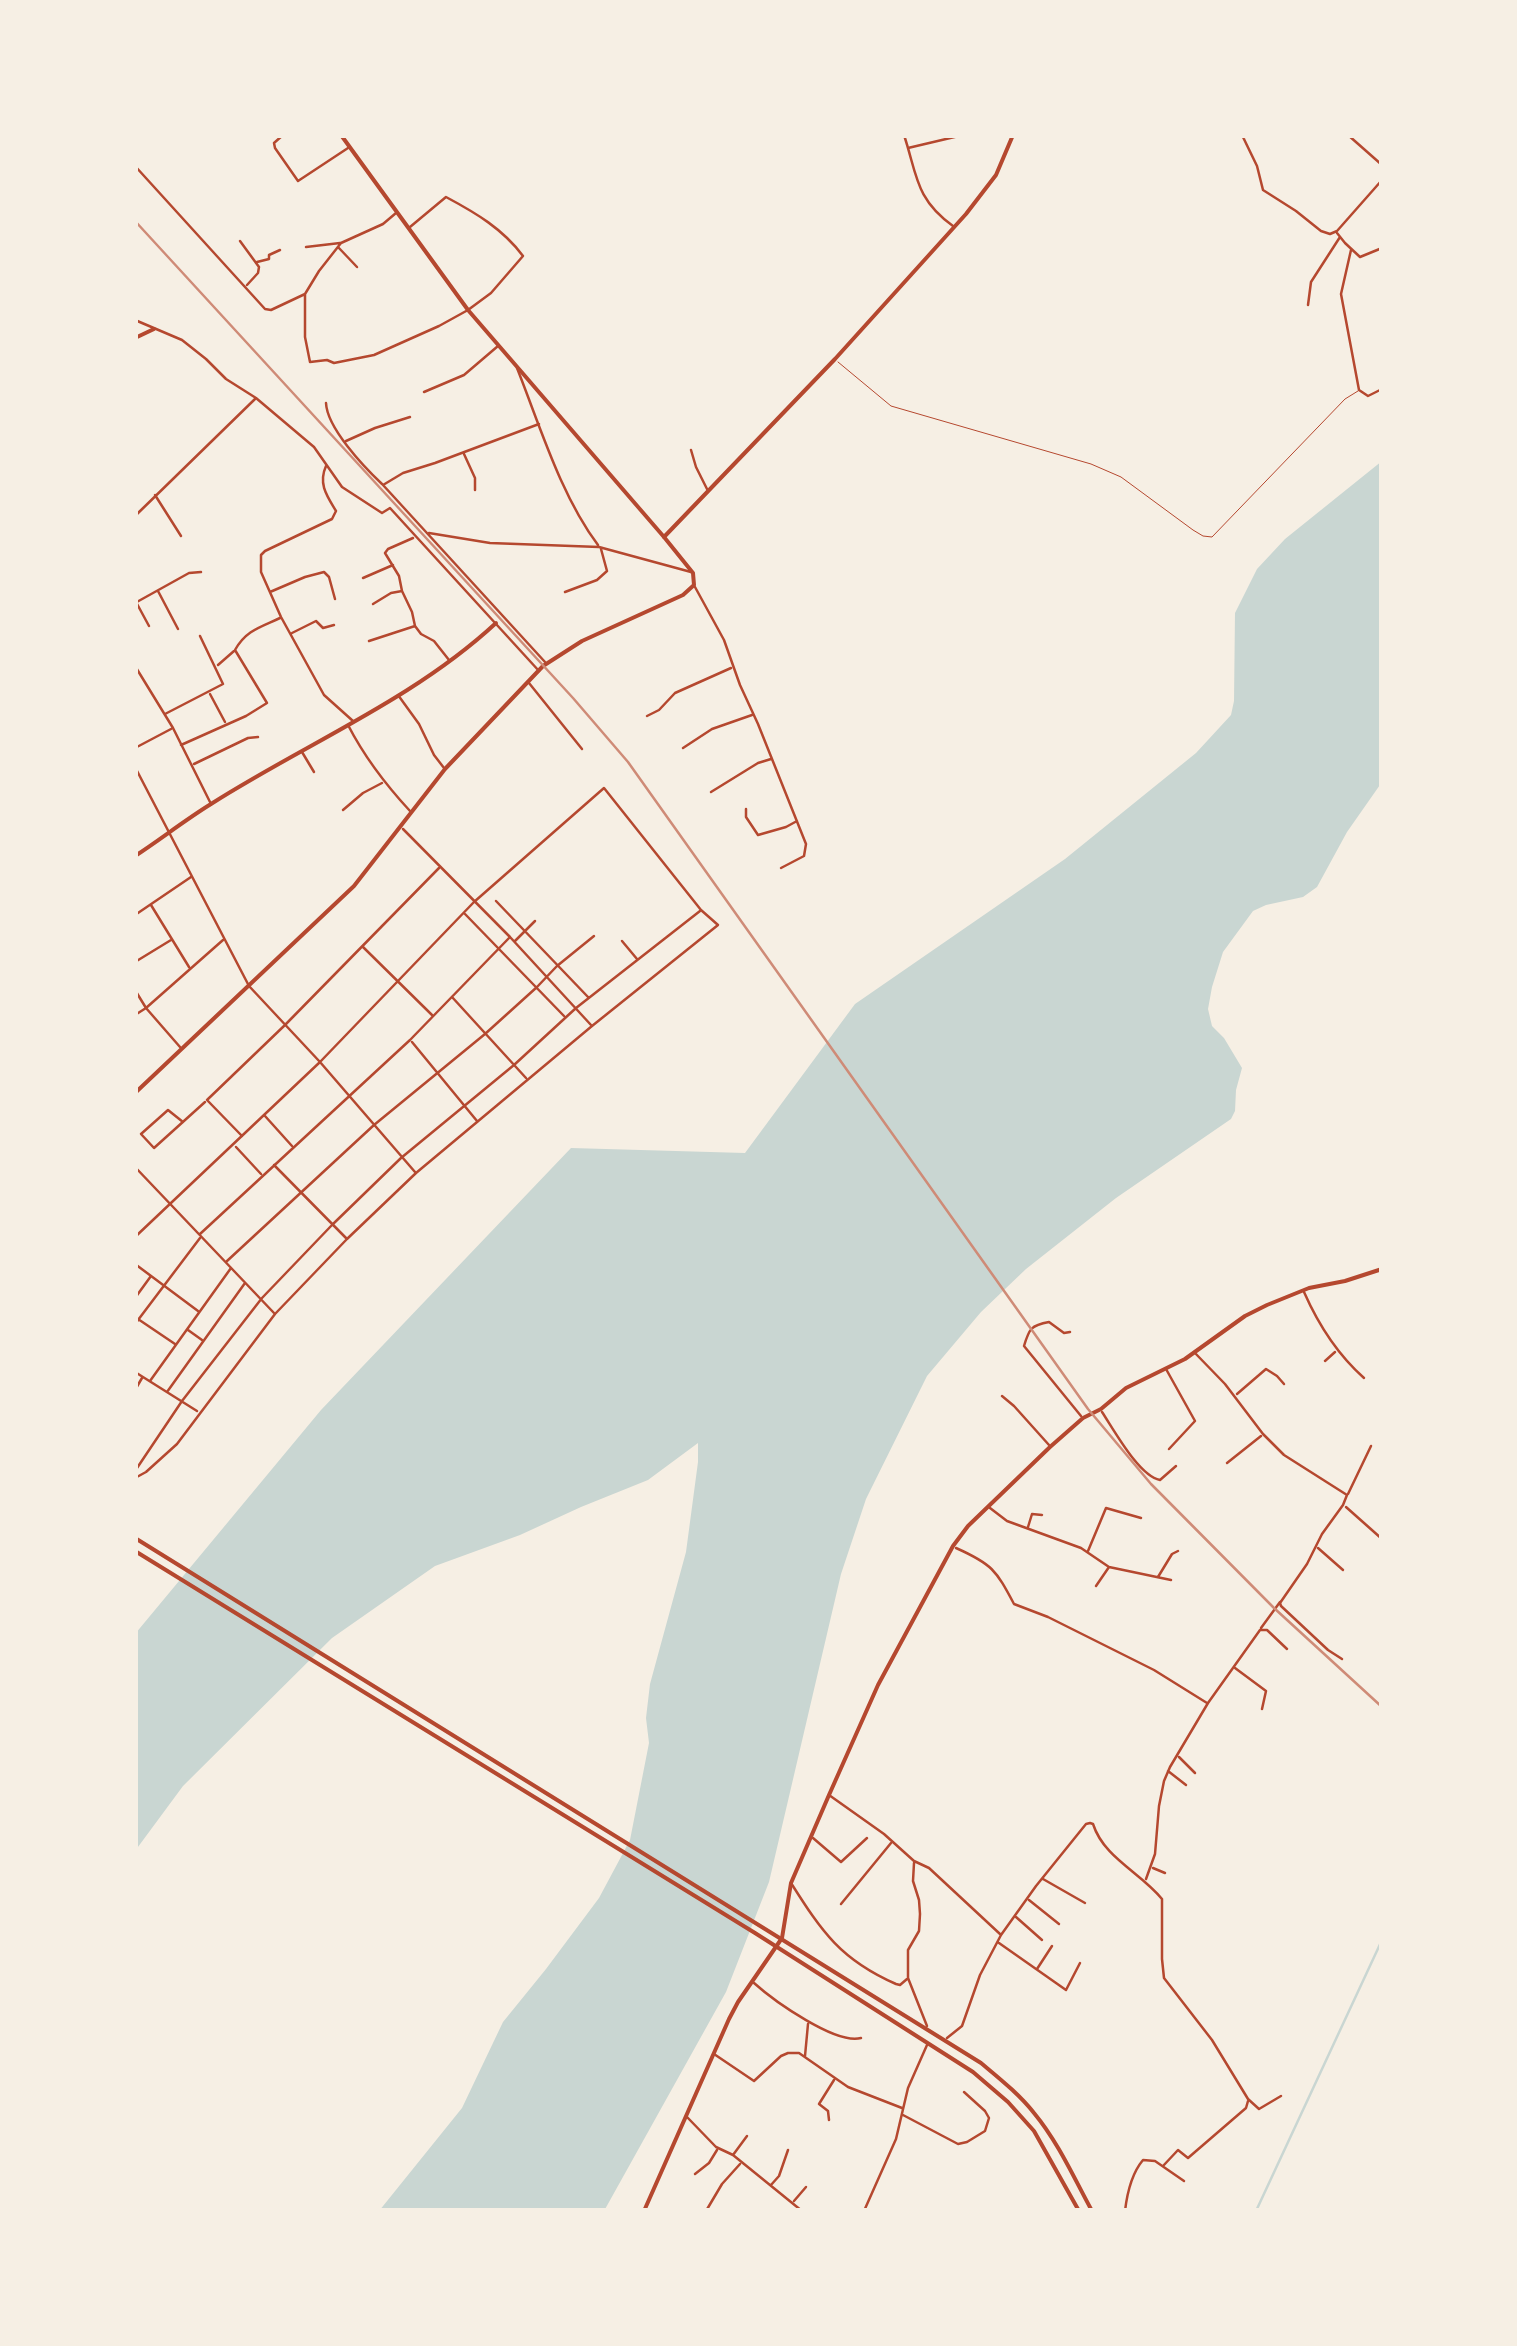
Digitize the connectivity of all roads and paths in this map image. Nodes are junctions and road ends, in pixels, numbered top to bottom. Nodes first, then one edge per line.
1 (270, 135) edge
2 (283, 135) edge
3 (341, 135) edge
4 (904, 135) edge
5 (964, 135) edge
6 (1013, 135) edge
7 (1267, 135) edge
8 (1348, 135) edge
9 (1242, 136) edge
10 (274, 144) junction
11 (350, 148) junction
12 (908, 148) junction
13 (1382, 165) edge
14 (135, 166) edge
15 (1382, 180) edge
16 (396, 213) junction
17 (954, 227) junction
18 (408, 228) junction
19 (1337, 231) junction
20 (1340, 238) junction
21 (240, 240) dead end
22 (340, 245) junction
23 (306, 246) dead end
24 (1382, 248) edge
25 (280, 250) dead end
26 (1351, 250) junction
27 (256, 262) junction
28 (356, 267) dead end
29 (246, 286) junction
30 (306, 294) junction
31 (1308, 305) dead end
32 (468, 310) junction
33 (135, 320) edge
34 (154, 330) junction
35 (135, 338) edge
36 (498, 346) junction
37 (835, 360) junction
38 (516, 368) junction
39 (1382, 389) edge
40 (1359, 390) junction
41 (424, 392) dead end
42 (256, 398) junction
43 (326, 403) dead end
44 (410, 418) dead end
45 (539, 424) junction
46 (345, 442) junction
47 (692, 450) dead end
48 (464, 452) junction
49 (327, 465) junction
50 (383, 484) junction
51 (475, 490) dead end
52 (708, 491) junction
53 (154, 495) junction
54 (135, 516) edge
55 (428, 533) junction
56 (180, 536) dead end
57 (416, 537) junction
58 (664, 537) junction
59 (600, 547) junction
60 (393, 566) junction
61 (201, 572) dead end
62 (693, 573) junction
63 (364, 578) dead end
64 (694, 585) junction
65 (158, 590) junction
66 (402, 591) junction
67 (270, 592) junction
68 (565, 592) dead end
69 (336, 599) dead end
70 (136, 602) edge
71 (373, 604) dead end
72 (281, 617) junction
73 (496, 623) junction
74 (334, 625) dead end
75 (149, 626) dead end
76 (415, 626) junction
77 (178, 629) dead end
78 (290, 634) junction
79 (200, 636) dead end
80 (370, 641) dead end
81 (236, 650) junction
82 (450, 661) junction
83 (547, 664) junction
84 (135, 666) edge
85 (215, 666) junction
86 (733, 668) junction
87 (539, 671) junction
88 (528, 682) junction
89 (210, 692) junction
90 (398, 695) junction
91 (164, 714) junction
92 (753, 714) junction
93 (647, 716) dead end
94 (350, 723) junction
95 (226, 724) junction
96 (172, 728) junction
97 (258, 738) dead end
98 (182, 745) junction
99 (135, 748) edge
100 (683, 748) dead end
101 (582, 749) dead end
102 (302, 751) junction
103 (772, 759) junction
104 (192, 765) junction
105 (135, 768) edge
106 (445, 769) junction
107 (314, 772) dead end
108 (383, 783) junction
109 (711, 792) dead end
110 (211, 804) junction
111 (343, 810) dead end
112 (746, 810) dead end
113 (411, 812) junction
114 (797, 821) junction
115 (400, 826) junction
116 (170, 832) junction
117 (135, 856) edge
118 (439, 868) junction
119 (782, 868) dead end
120 (192, 876) junction
121 (496, 901) dead end
122 (474, 902) junction
123 (151, 905) junction
124 (701, 910) junction
125 (464, 914) junction
126 (135, 915) edge
127 (535, 921) dead end
128 (524, 931) junction
129 (594, 936) dead end
130 (510, 937) junction
131 (224, 939) junction
132 (171, 940) junction
133 (622, 941) dead end
134 (514, 942) junction
135 (362, 946) junction
136 (499, 948) junction
137 (638, 960) junction
138 (135, 962) edge
139 (557, 966) junction
140 (190, 968) junction
141 (546, 977) junction
142 (398, 981) junction
143 (249, 986) junction
144 (538, 987) junction
145 (135, 990) edge
146 (452, 997) junction
147 (589, 998) junction
148 (146, 1008) junction
149 (576, 1008) junction
150 (135, 1014) edge
151 (434, 1016) junction
152 (566, 1018) junction
153 (285, 1025) junction
154 (592, 1026) junction
155 (485, 1034) junction
156 (410, 1040) junction
157 (182, 1048) junction
158 (320, 1062) junction
159 (514, 1065) junction
160 (437, 1073) junction
161 (528, 1080) junction
162 (135, 1093) edge
163 (350, 1096) junction
164 (207, 1100) junction
165 (463, 1105) junction
166 (265, 1116) junction
167 (183, 1122) junction
168 (478, 1122) junction
169 (374, 1125) junction
170 (242, 1136) junction
171 (234, 1145) junction
172 (294, 1147) junction
173 (402, 1158) junction
174 (274, 1164) junction
175 (135, 1167) edge
176 (416, 1174) junction
177 (262, 1175) junction
178 (302, 1193) junction
179 (170, 1202) junction
180 (332, 1225) junction
181 (201, 1235) junction
182 (135, 1237) edge
183 (347, 1239) junction
184 (227, 1261) junction
185 (135, 1264) edge
186 (232, 1266) junction
187 (1382, 1269) edge
188 (152, 1275) junction
189 (246, 1282) junction
190 (166, 1285) junction
191 (1304, 1290) junction
192 (135, 1298) edge
193 (262, 1298) junction
194 (199, 1312) junction
195 (276, 1314) junction
196 (137, 1318) edge
197 (135, 1324) edge
198 (187, 1329) junction
199 (1070, 1332) dead end
200 (203, 1341) junction
201 (176, 1345) junction
202 (1337, 1350) junction
203 (1194, 1352) junction
204 (1325, 1361) dead end
205 (1165, 1368) junction
206 (135, 1372) edge
207 (143, 1377) junction
208 (1364, 1378) dead end
209 (150, 1381) junction
210 (1284, 1384) dead end
211 (135, 1390) edge
212 (167, 1392) junction
213 (1002, 1396) dead end
214 (1235, 1396) junction
215 (182, 1402) junction
216 (1101, 1410) junction
217 (200, 1412) junction
218 (1085, 1417) junction
219 (1263, 1434) junction
220 (1371, 1446) dead end
221 (1050, 1447) junction
222 (1169, 1449) dead end
223 (135, 1456) edge
224 (142, 1460) junction
225 (1227, 1463) dead end
226 (1176, 1466) dead end
227 (135, 1471) edge
228 (135, 1478) edge
229 (1347, 1495) junction
230 (1343, 1506) junction
231 (989, 1507) junction
232 (1042, 1515) dead end
233 (1141, 1518) dead end
234 (1027, 1530) junction
235 (135, 1538) edge
236 (1382, 1540) edge
237 (953, 1546) junction
238 (1316, 1546) junction
239 (135, 1551) edge
240 (1178, 1551) dead end
241 (1087, 1552) junction
242 (1109, 1568) junction
243 (1343, 1570) dead end
244 (1158, 1577) junction
245 (1171, 1580) dead end
246 (1096, 1586) dead end
247 (1280, 1601) junction
248 (1260, 1630) junction
249 (1287, 1649) dead end
250 (1342, 1659) dead end
251 (1234, 1668) junction
252 (1208, 1703) junction
253 (1262, 1710) dead end
254 (1177, 1755) junction
255 (1168, 1771) junction
256 (1196, 1773) dead end
257 (1186, 1785) dead end
258 (829, 1795) junction
259 (811, 1836) junction
260 (868, 1838) dead end
261 (892, 1842) junction
262 (914, 1861) junction
263 (1152, 1867) junction
264 (1166, 1873) dead end
265 (1042, 1879) junction
266 (1146, 1880) junction
267 (791, 1883) junction
268 (1028, 1899) junction
269 (1084, 1903) dead end
270 (840, 1904) dead end
271 (1015, 1916) junction
272 (1060, 1924) dead end
273 (1001, 1935) junction
274 (782, 1938) junction
275 (1042, 1940) dead end
276 (998, 1942) junction
277 (1052, 1946) dead end
278 (776, 1947) junction
279 (1080, 1963) dead end
280 (1037, 1969) junction
281 (908, 1978) junction
282 (754, 1982) junction
283 (809, 2024) junction
284 (927, 2028) junction
285 (861, 2038) dead end
286 (921, 2038) junction
287 (945, 2040) junction
288 (928, 2042) junction
289 (714, 2054) junction
290 (804, 2056) junction
291 (834, 2078) junction
292 (964, 2092) dead end
293 (1282, 2096) dead end
294 (1248, 2100) junction
295 (902, 2108) junction
296 (902, 2115) junction
297 (686, 2116) junction
298 (829, 2120) dead end
299 (747, 2136) dead end
300 (718, 2148) junction
301 (788, 2150) dead end
302 (732, 2155) junction
303 (741, 2164) junction
304 (1163, 2166) junction
305 (694, 2174) dead end
306 (1184, 2181) dead end
307 (770, 2186) junction
308 (806, 2187) dead end
309 (793, 2202) junction
310 (646, 2209) edge
311 (654, 2211) edge
312 (706, 2211) edge
313 (802, 2211) edge
314 (864, 2211) edge
315 (1078, 2211) edge
316 (1092, 2211) edge
317 (1124, 2211) edge

1 - 10 street
2 - 10 street
3 - 11 main road
4 - 12 street
5 - 12 street
6 - 17 main road
7 - 9 street
8 - 13 street
9 - 19 street
10 - 11 street
11 - 16 main road
12 - 17 street
14 - 29 street
15 - 19 street
16 - 18 main road
16 - 22 street
17 - 37 main road
18 - 32 main road
18 - 32 street
19 - 20 street
20 - 26 street
20 - 31 street
21 - 27 street
22 - 23 street
22 - 28 street
22 - 30 street
24 - 26 street
25 - 27 street
26 - 40 street
27 - 29 street
29 - 30 street
30 - 32 street
32 - 36 main road
33 - 34 street
34 - 35 main road
34 - 42 street
36 - 38 main road
36 - 41 street
37 - 40 lane
37 - 52 main road
38 - 45 street
38 - 58 main road
39 - 40 street
42 - 49 street
42 - 53 street
43 - 46 street
44 - 46 street
45 - 48 street
45 - 59 street
46 - 50 street
47 - 52 street
48 - 50 street
48 - 51 street
49 - 57 street
49 - 67 street
50 - 55 street
52 - 58 main road
53 - 54 street
53 - 56 street
55 - 59 street
55 - 83 street
57 - 60 street
57 - 73 street
58 - 62 main road
59 - 62 street
59 - 68 street
60 - 63 street
60 - 66 street
61 - 65 street
62 - 64 main road
64 - 83 main road
64 - 86 street
65 - 70 street
65 - 77 street
66 - 71 street
66 - 76 street
67 - 69 street
67 - 72 street
70 - 75 street
72 - 78 street
72 - 81 street
73 - 82 main road
73 - 87 street
74 - 78 street
76 - 80 street
76 - 82 street
78 - 94 street
79 - 85 street
81 - 85 street
81 - 95 street
82 - 90 main road
83 - 87 main road
84 - 91 street
85 - 89 street
86 - 92 street
86 - 93 street
87 - 88 main road
88 - 101 street
88 - 106 main road
89 - 91 street
89 - 95 street
90 - 94 main road
90 - 106 street
91 - 96 street
92 - 100 street
92 - 103 street
94 - 102 main road
94 - 108 street
95 - 98 street
96 - 98 street
96 - 99 street
97 - 104 street
98 - 104 street
102 - 107 street
102 - 110 main road
103 - 109 street
103 - 114 street
104 - 110 street
105 - 116 street
106 - 113 main road
108 - 111 street
108 - 113 street
110 - 116 main road
112 - 114 street
113 - 115 main road
114 - 119 street
115 - 118 street
115 - 143 main road
116 - 117 main road
116 - 120 street
118 - 122 street
118 - 135 street
120 - 123 street
120 - 131 street
121 - 128 street
122 - 124 street
122 - 125 street
122 - 130 street
123 - 126 street
123 - 132 street
124 - 137 street
124 - 154 street
125 - 136 street
125 - 142 street
127 - 128 street
128 - 134 street
128 - 139 street
129 - 139 street
130 - 134 street
130 - 136 street
131 - 140 street
131 - 143 street
132 - 138 street
132 - 140 street
133 - 137 street
134 - 141 street
135 - 142 street
135 - 153 street
136 - 144 street
136 - 146 street
137 - 147 street
139 - 141 street
139 - 147 street
140 - 148 street
141 - 144 street
141 - 149 street
142 - 151 street
142 - 158 street
143 - 153 street
143 - 157 main road
144 - 152 street
144 - 155 street
145 - 148 street
146 - 151 street
146 - 155 street
147 - 149 street
148 - 150 street
148 - 157 street
149 - 152 street
149 - 154 street
151 - 156 street
152 - 159 street
153 - 158 street
153 - 164 street
154 - 161 street
155 - 159 street
155 - 160 street
156 - 160 street
156 - 163 street
157 - 162 main road
158 - 163 street
158 - 166 street
159 - 161 street
159 - 165 street
160 - 165 street
160 - 169 street
161 - 168 street
163 - 169 street
163 - 172 street
164 - 167 street
164 - 170 street
165 - 168 street
165 - 173 street
166 - 170 street
166 - 172 street
167 - 167 street
168 - 176 street
169 - 173 street
169 - 178 street
170 - 171 street
171 - 177 street
171 - 179 street
172 - 174 street
173 - 176 street
173 - 180 street
174 - 177 street
174 - 178 street
175 - 179 street
176 - 183 street
177 - 181 street
178 - 180 street
178 - 184 street
179 - 181 street
179 - 182 street
180 - 183 street
180 - 193 street
181 - 184 street
181 - 190 street
183 - 195 street
184 - 186 street
185 - 188 street
186 - 189 street
186 - 194 street
187 - 191 main road
188 - 190 street
188 - 192 street
189 - 193 street
189 - 200 street
190 - 194 street
190 - 196 street
191 - 202 street
191 - 203 main road
193 - 195 street
193 - 215 street
194 - 198 street
195 - 217 street
196 - 197 street
196 - 201 street
198 - 200 street
198 - 201 street
199 - 218 street
200 - 212 street
201 - 209 street
202 - 204 street
202 - 208 street
203 - 205 main road
203 - 214 street
205 - 216 main road
205 - 222 street
206 - 207 street
207 - 209 street
207 - 211 street
209 - 212 street
210 - 214 street
212 - 215 street
213 - 221 street
214 - 219 street
215 - 217 street
215 - 224 street
216 - 218 main road
216 - 226 street
217 - 228 street
218 - 221 main road
219 - 225 street
219 - 229 street
220 - 229 street
221 - 231 main road
223 - 224 street
224 - 227 street
229 - 230 street
230 - 236 street
230 - 238 street
231 - 234 street
231 - 237 main road
232 - 234 street
233 - 241 street
234 - 241 street
235 - 274 main road
237 - 252 street
237 - 258 main road
238 - 243 street
238 - 247 street
239 - 278 main road
240 - 244 street
241 - 242 street
242 - 244 street
242 - 246 street
244 - 245 street
247 - 248 street
247 - 250 street
248 - 249 street
248 - 251 street
251 - 252 street
251 - 253 street
252 - 254 street
254 - 255 street
254 - 256 street
255 - 257 street
255 - 263 street
258 - 259 main road
258 - 261 street
259 - 260 street
259 - 267 main road
261 - 262 street
261 - 270 street
262 - 273 street
262 - 281 street
263 - 264 street
263 - 266 street
265 - 266 street
265 - 268 street
265 - 269 street
266 - 294 street
267 - 274 main road
267 - 281 street
268 - 271 street
268 - 272 street
271 - 273 street
271 - 275 street
273 - 276 street
274 - 278 main road
274 - 284 main road
276 - 280 street
276 - 287 street
277 - 280 street
278 - 282 main road
278 - 286 main road
279 - 280 street
281 - 284 street
282 - 283 street
282 - 289 main road
283 - 285 street
283 - 290 street
284 - 286 main road
284 - 287 main road
286 - 288 main road
287 - 316 main road
288 - 295 street
288 - 315 main road
289 - 290 street
289 - 297 main road
290 - 291 street
291 - 295 street
291 - 298 street
292 - 296 street
293 - 294 street
294 - 304 street
295 - 296 street
296 - 314 street
297 - 300 street
297 - 310 main road
299 - 302 street
300 - 302 street
300 - 305 street
301 - 307 street
302 - 303 street
303 - 307 street
303 - 312 street
304 - 306 street
304 - 317 street
307 - 309 street
308 - 309 street
309 - 313 street
310 - 311 main road

